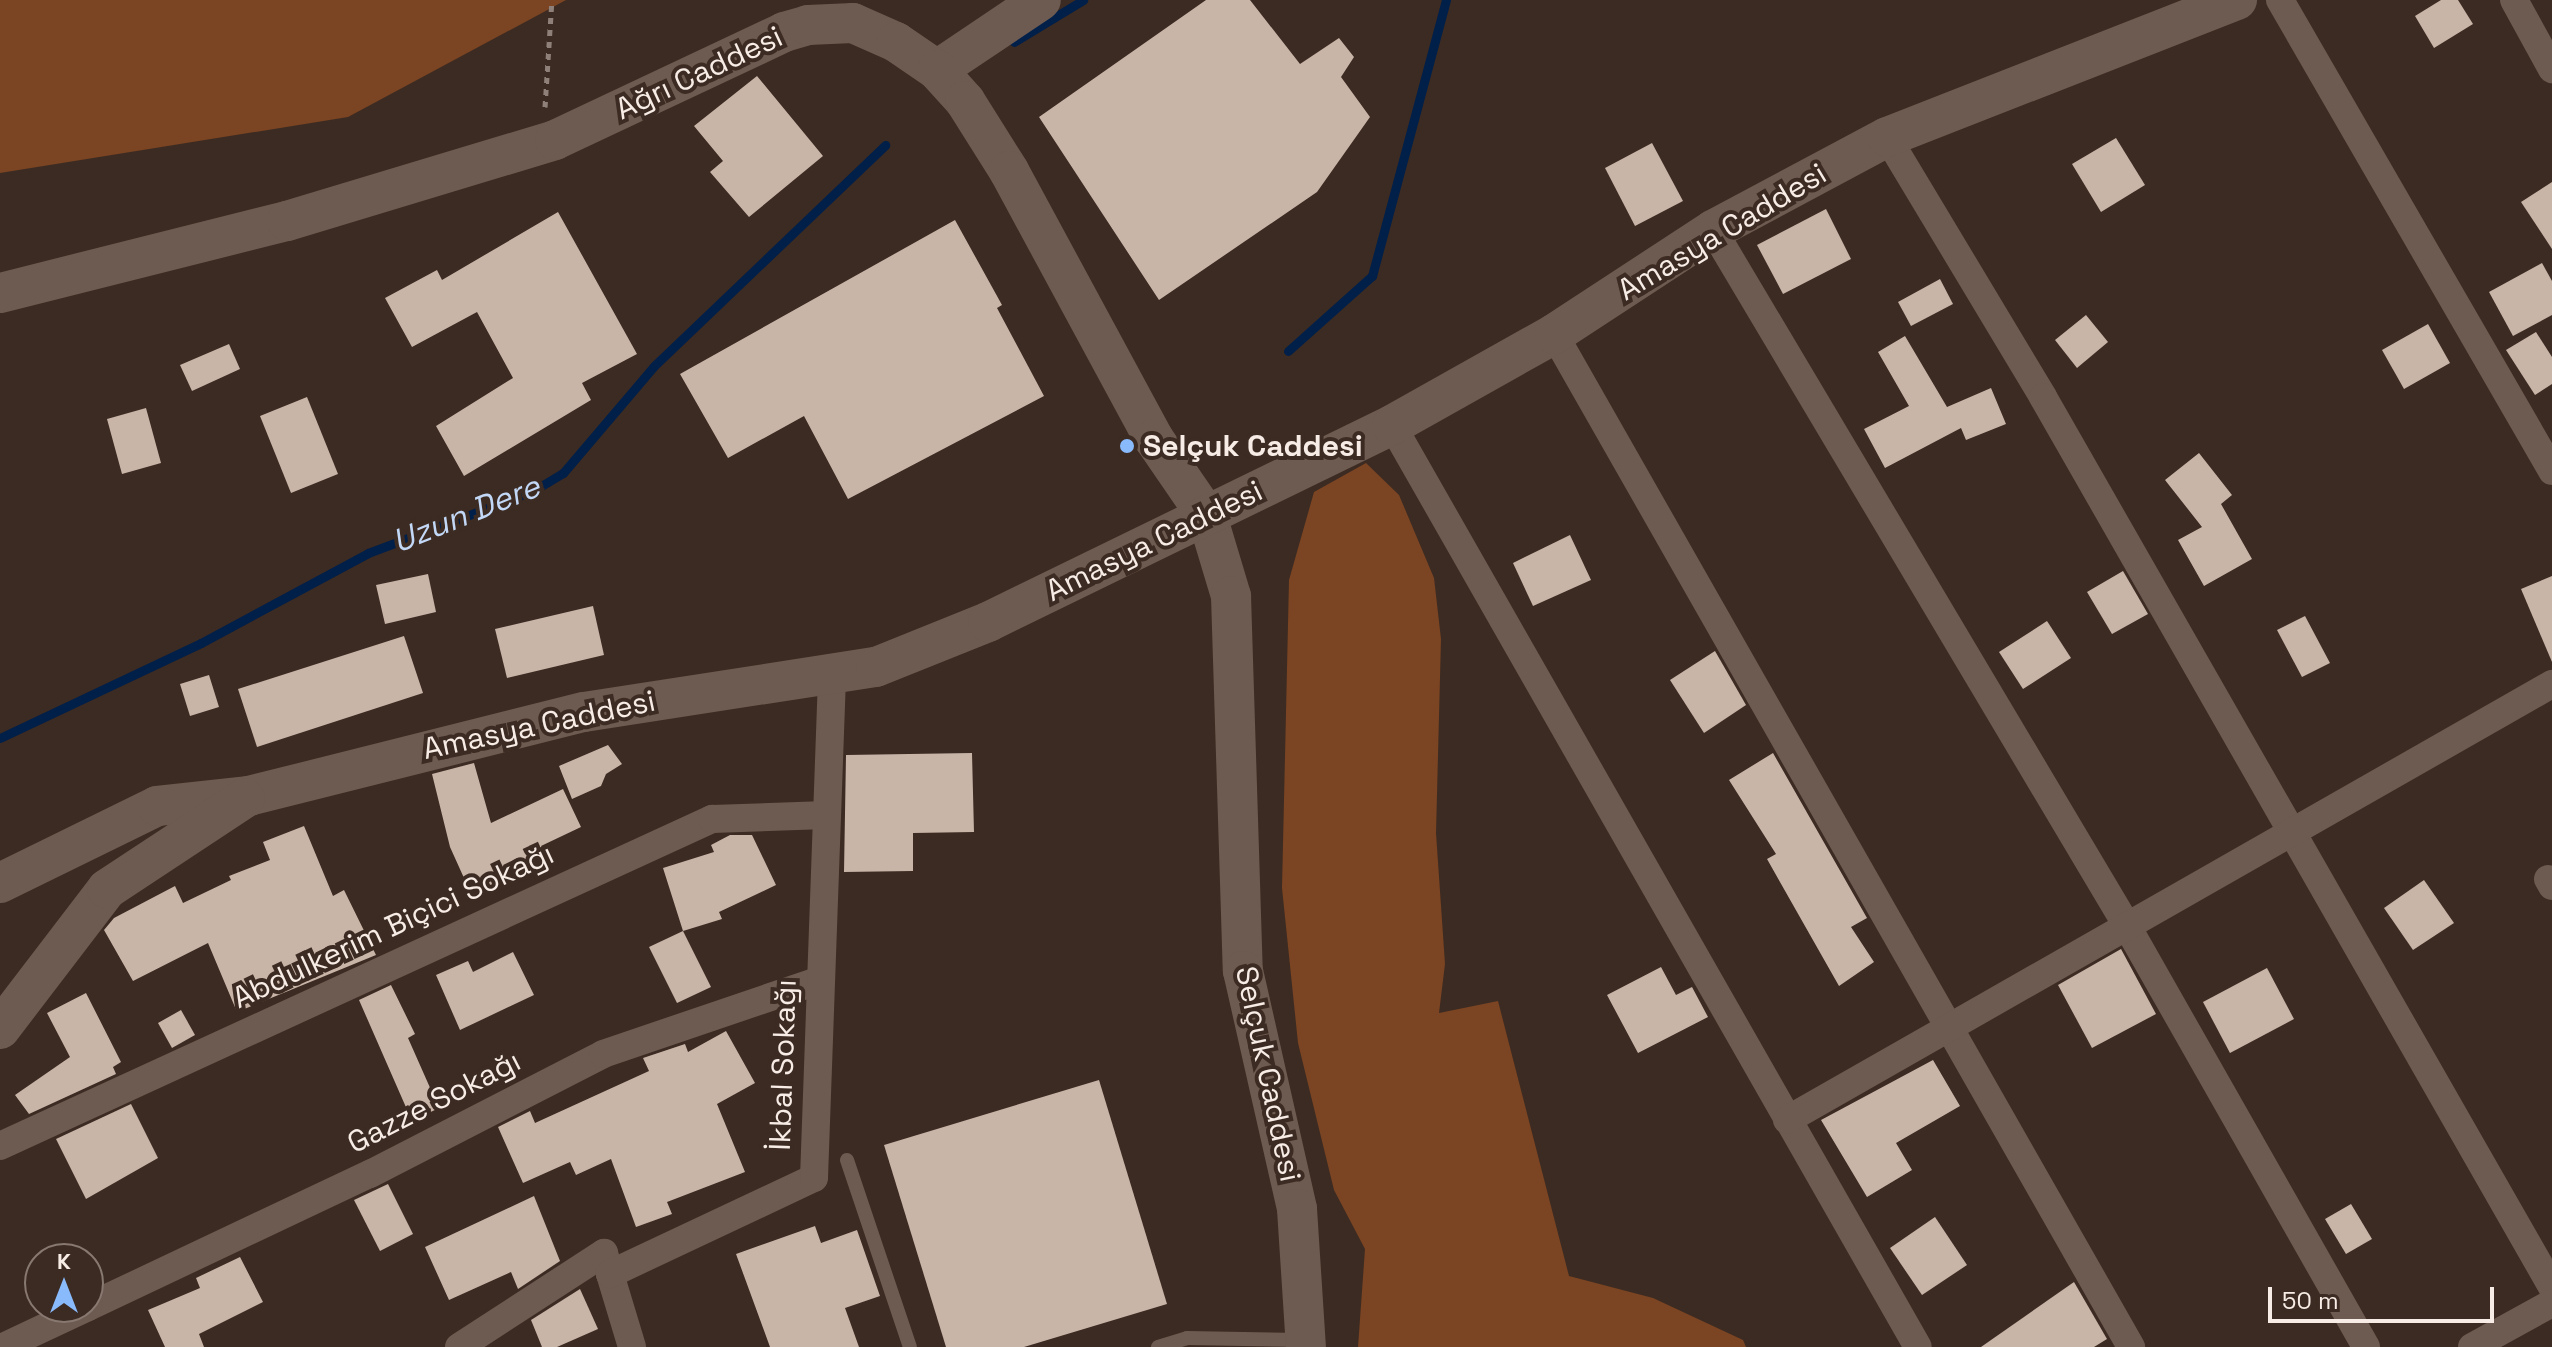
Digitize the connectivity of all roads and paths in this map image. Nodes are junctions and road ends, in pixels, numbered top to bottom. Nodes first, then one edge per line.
1 (552, 0) edge
2 (838, 0) edge
3 (1041, 0) edge
4 (2237, 0) edge
5 (2280, 0) edge
6 (2514, 0) edge
7 (808, 25) junction
8 (2552, 69) edge
9 (937, 70) junction
10 (544, 115) dead end
11 (1887, 137) junction
12 (1713, 230) junction
13 (0, 293) edge
14 (1554, 334) junction
15 (1392, 425) junction
16 (2552, 471) edge
17 (1207, 516) junction
18 (832, 677) junction
19 (2552, 684) edge
20 (249, 796) junction
21 (826, 815) junction
22 (2294, 832) junction
23 (0, 883) edge
24 (2127, 926) junction
25 (820, 980) junction
26 (1948, 1028) junction
27 (0, 1029) edge
28 (1787, 1120) junction
29 (0, 1146) edge
30 (847, 1160) dead end
31 (610, 1274) junction
32 (2552, 1287) edge
33 (104, 1299) edge
34 (2552, 1303) edge
35 (54, 1323) edge
36 (1306, 1344) edge
37 (3, 1347) edge
38 (459, 1347) edge
39 (632, 1347) edge
40 (910, 1347) edge
41 (1158, 1347) edge
42 (1918, 1347) edge
43 (2131, 1347) edge
44 (2366, 1347) edge
45 (2472, 1347) edge

1 - 10 path
2 - 7 street
3 - 9 street
4 - 11 street, Amasya Caddesi
5 - 16 street
6 - 8 street
7 - 9 street, Ağrı Caddesi
7 - 13 street, Ağrı Caddesi
9 - 17 street, Ağrı Caddesi
11 - 12 street, Amasya Caddesi
11 - 22 street
12 - 14 street, Amasya Caddesi
12 - 24 street
14 - 15 street, Amasya Caddesi
14 - 26 street
15 - 17 street, Amasya Caddesi
15 - 28 street
17 - 18 street, Amasya Caddesi
17 - 36 street, Selçuk Caddesi
18 - 20 street, Amasya Caddesi
18 - 21 street, İkbal Sokağı
19 - 22 street
20 - 23 street, Amasya Caddesi
20 - 27 street
21 - 25 street, İkbal Sokağı
21 - 29 street, Abdulkerim Biçici Sokağı
22 - 24 street
22 - 32 street
24 - 26 street
24 - 44 street
25 - 31 street, İkbal Sokağı
25 - 33 street, Gazze Sokağı
26 - 28 street
26 - 43 street
28 - 42 street
30 - 40 lane
31 - 38 street
31 - 39 street
34 - 45 street
35 - 37 street, Gazze Sokağı
36 - 41 lane

